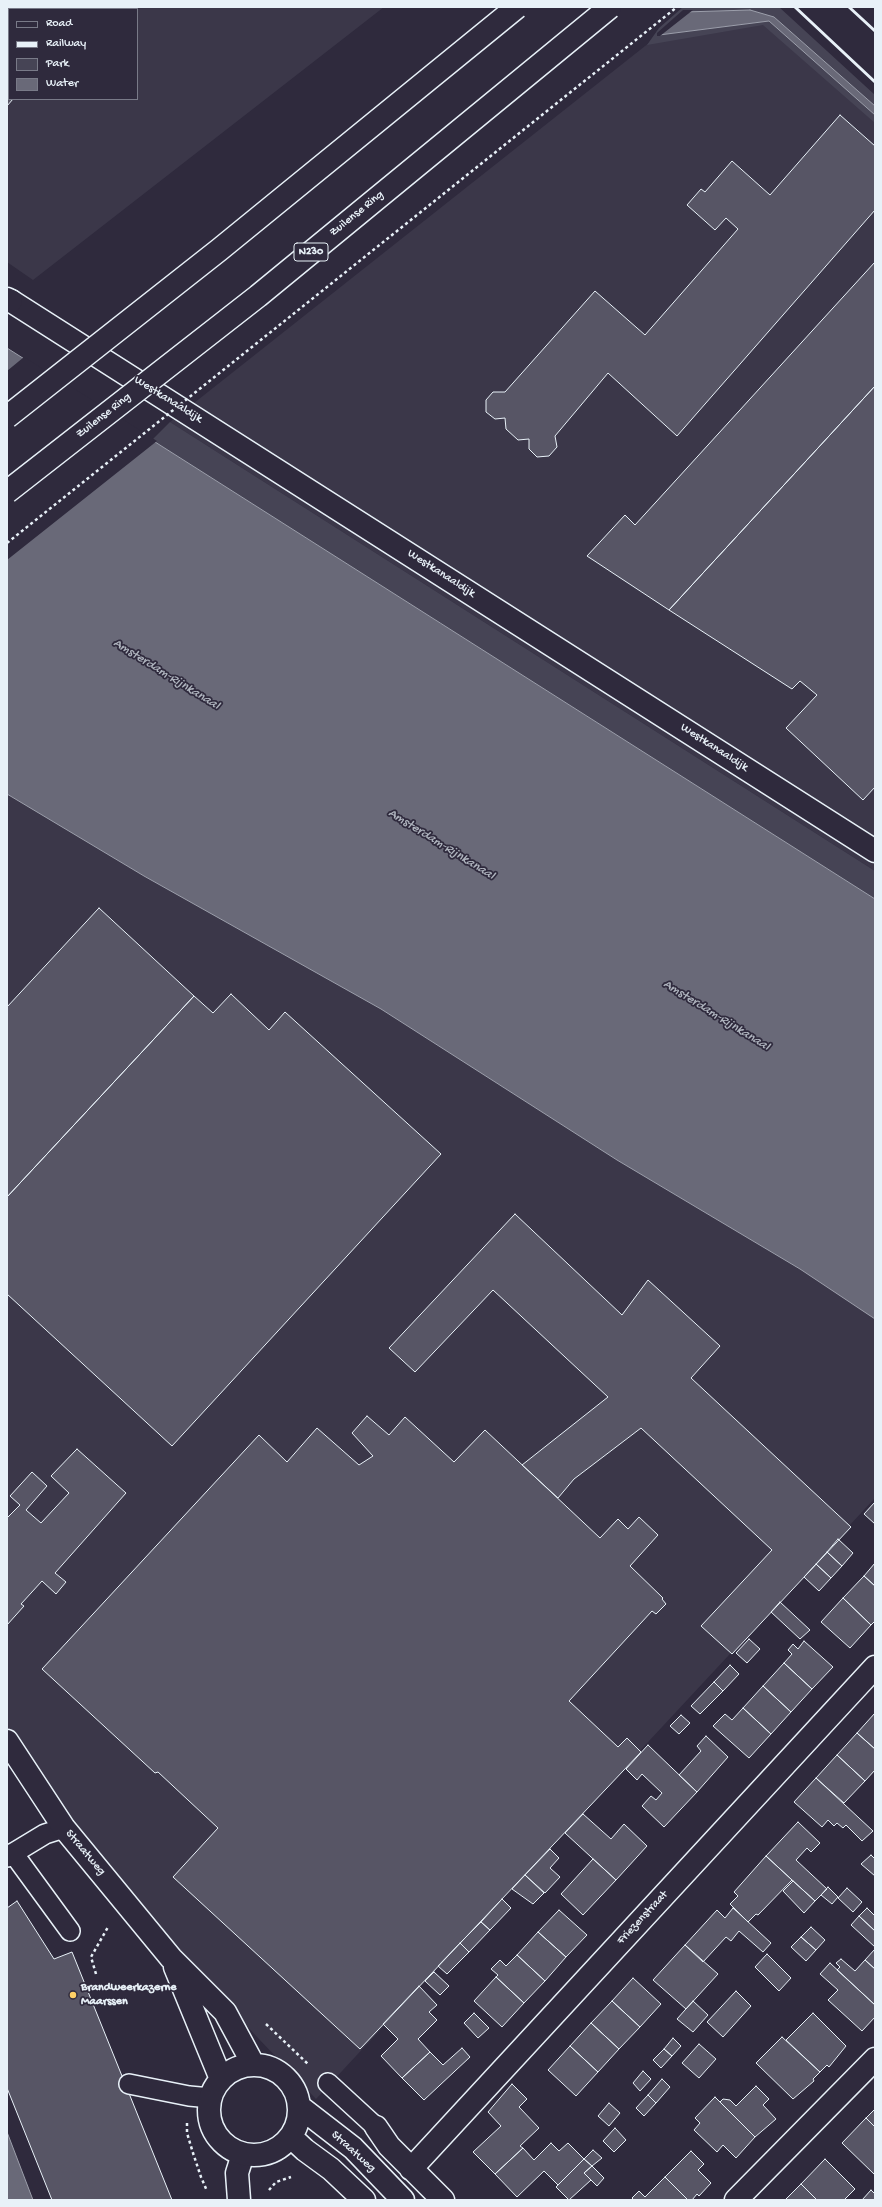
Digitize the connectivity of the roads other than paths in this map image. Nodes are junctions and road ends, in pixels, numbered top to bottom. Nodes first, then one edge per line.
1 (517, 7) edge
2 (610, 7) edge
3 (9, 300) edge
4 (7, 417) edge
5 (7, 492) edge
6 (875, 851) edge
7 (875, 1667) edge
8 (7, 1741) edge
9 (64, 1828) junction
10 (10, 1855) edge
11 (70, 1931) dead end
12 (172, 1958) junction
13 (875, 2059) edge
14 (253, 2064) junction
15 (221, 2079) junction
16 (328, 2083) dead end
17 (129, 2084) dead end
18 (211, 2098) junction
19 (300, 2107) junction
20 (376, 2127) joint
21 (291, 2137) junction
22 (243, 2154) junction
23 (411, 2169) junction
24 (239, 2200) edge
25 (364, 2200) edge
26 (403, 2200) edge
27 (443, 2200) edge
28 (736, 2200) edge

1 - 4 main road, bridge
2 - 5 main road, Zuilense Ring / N230, bridge
3 - 6 main road, Westkanaaldijk
7 - 23 main road, Friezenstraat
8 - 9 main road, Straatweg
9 - 10 lane
9 - 12 main road, Straatweg
10 - 11 lane
12 - 14 main road, Straatweg
12 - 15 main road, Straatweg
13 - 28 main road
14 - 15 main road
14 - 19 main road
15 - 18 main road
16 - 20 lane
17 - 18 lane
18 - 22 main road
19 - 21 main road
19 - 26 main road, Straatweg
20 - 23 main road
21 - 22 main road
21 - 25 main road
22 - 24 main road
23 - 27 main road

